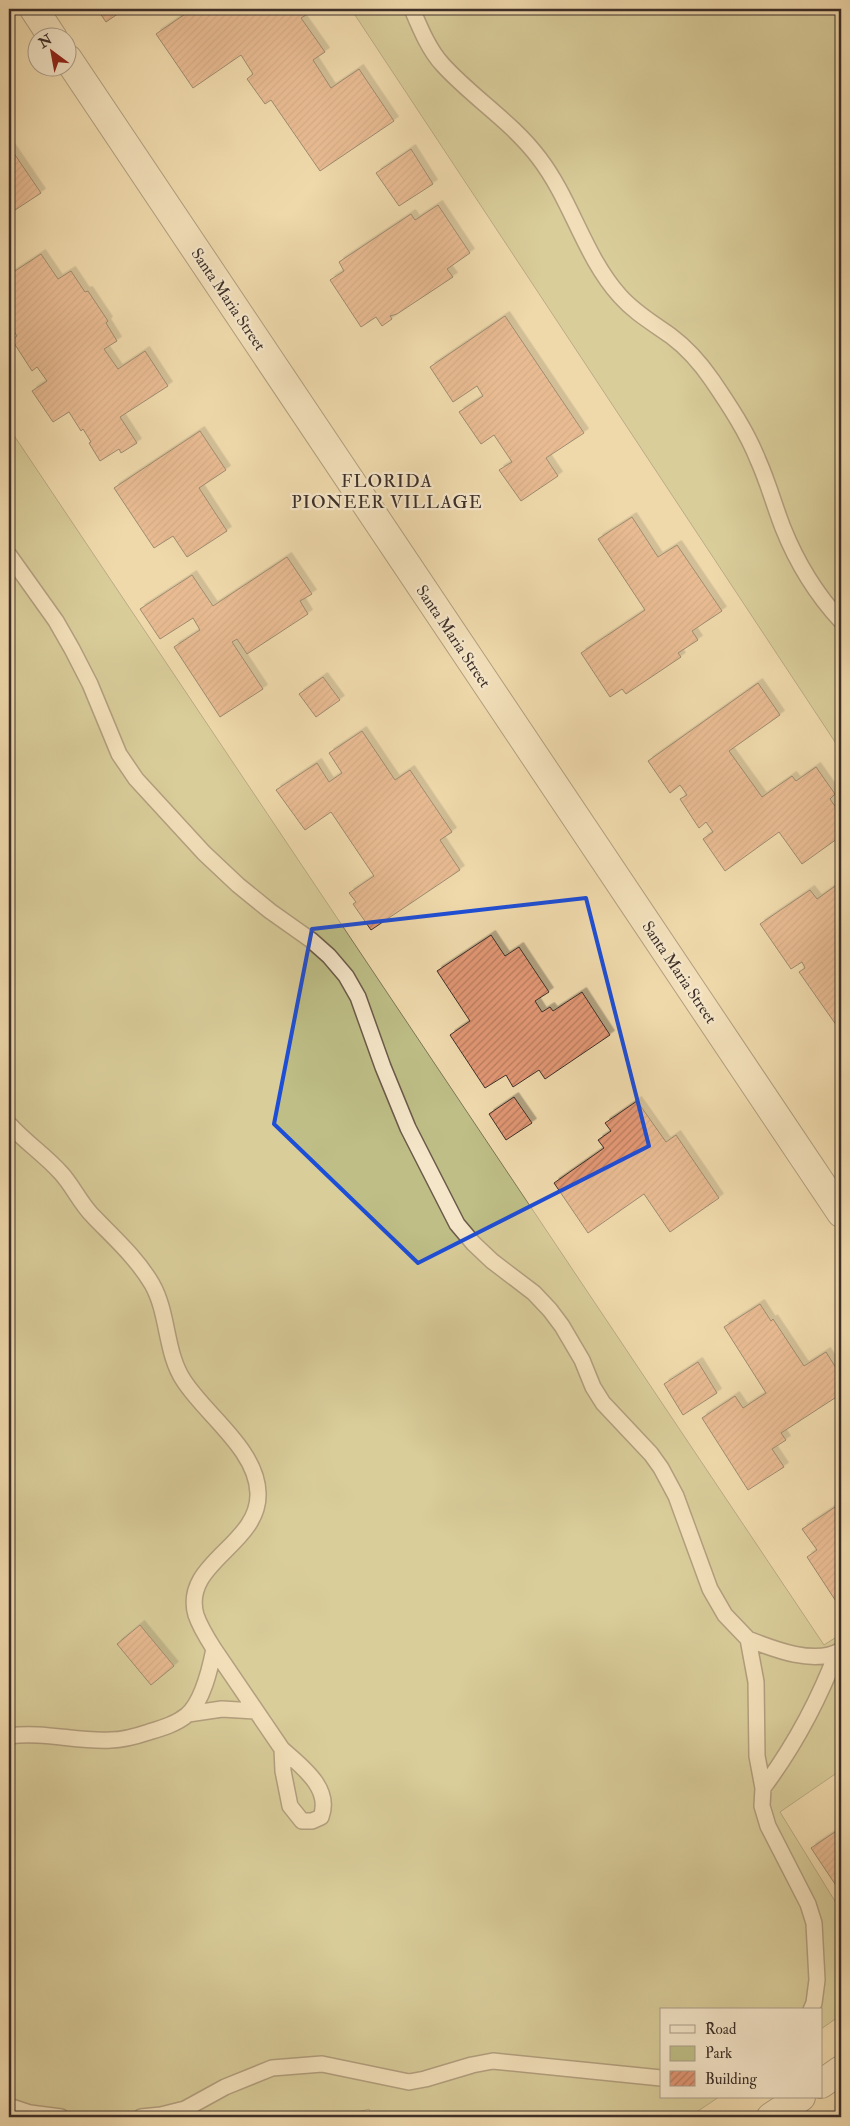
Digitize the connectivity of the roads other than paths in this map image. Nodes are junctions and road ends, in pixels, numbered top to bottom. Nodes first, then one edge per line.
1 (34, 9) edge
2 (412, 9) edge
3 (46, 28) edge
4 (78, 74) edge
5 (9, 555) edge
6 (841, 621) edge
7 (9, 1124) edge
8 (841, 1213) edge
9 (748, 1640) junction
10 (214, 1648) junction
11 (839, 1651) edge
12 (255, 1710) junction
13 (188, 1714) junction
14 (9, 1736) edge
15 (282, 1749) dead end
16 (763, 1788) junction
17 (812, 2008) edge
18 (841, 2070) edge
19 (660, 2078) edge
20 (822, 2083) edge
21 (800, 2098) edge
22 (9, 2106) edge
23 (61, 2117) edge
24 (141, 2117) edge
25 (771, 2117) edge

1 - 3 street
2 - 6 lane
4 - 8 street, Santa Maria Street
5 - 9 lane
7 - 10 lane
9 - 11 lane
9 - 16 lane
10 - 12 lane
10 - 13 lane
11 - 16 lane
12 - 13 lane
12 - 15 lane
13 - 14 lane
16 - 17 lane
18 - 20 street
19 - 24 lane
21 - 25 street
22 - 23 lane

